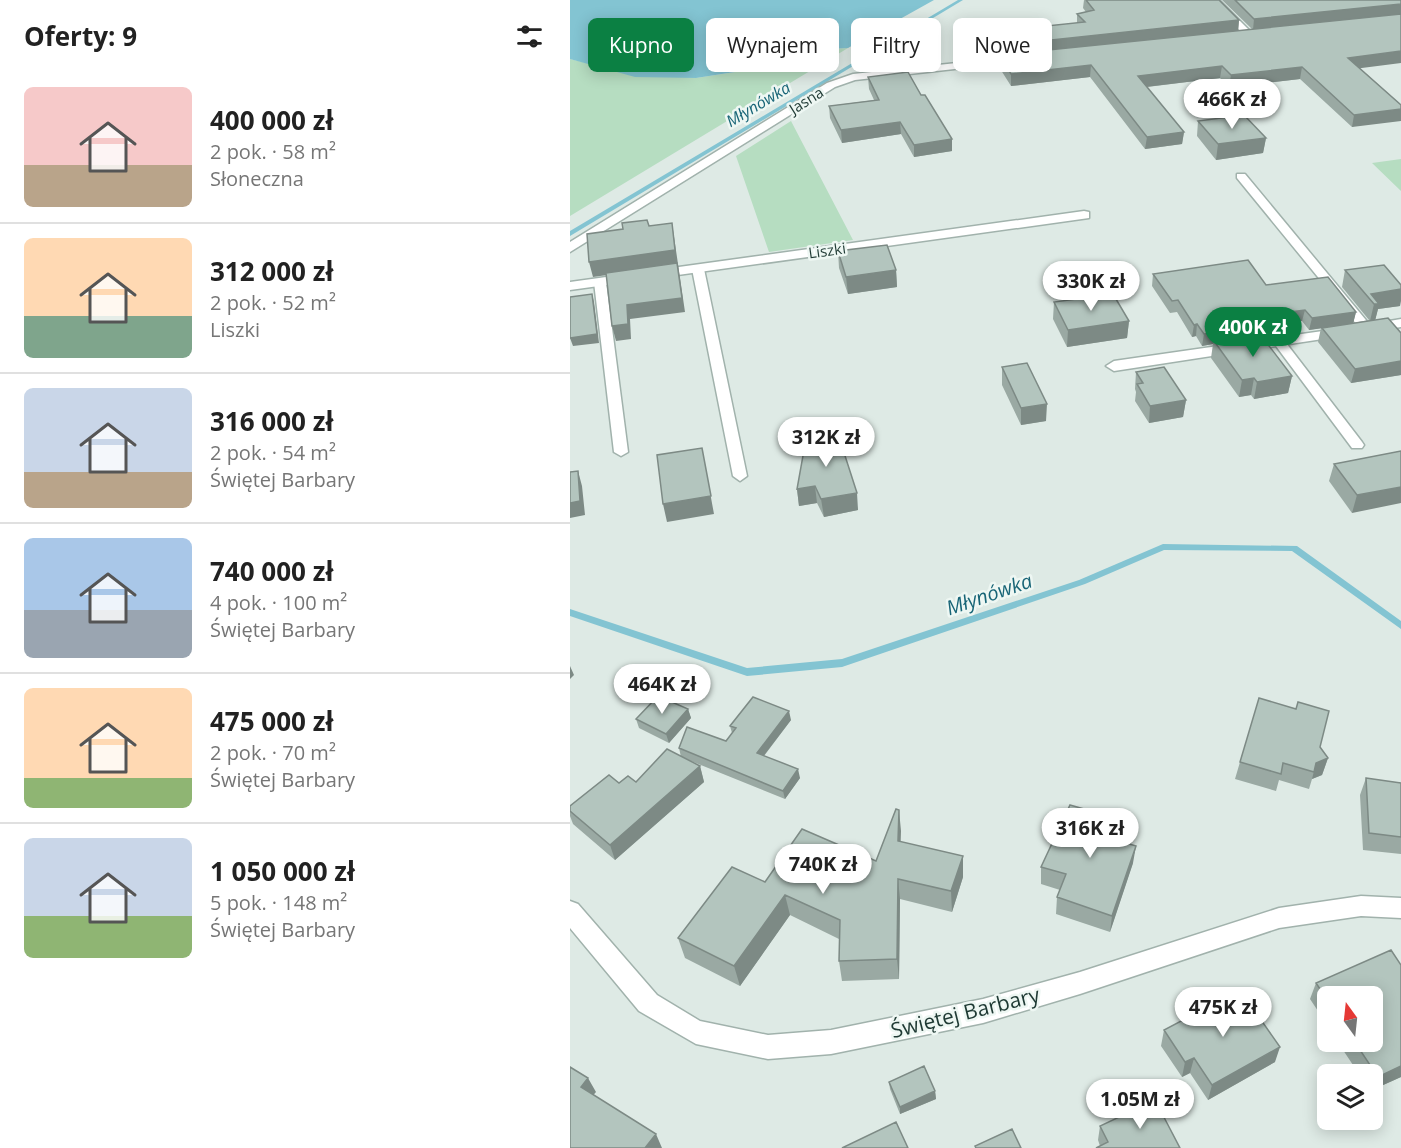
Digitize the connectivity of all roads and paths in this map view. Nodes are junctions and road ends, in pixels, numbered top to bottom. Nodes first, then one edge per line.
1 (1214, 0) edge
2 (1250, 36) edge
3 (953, 67) edge
4 (1241, 176) dead end
5 (1084, 215) dead end
6 (570, 248) edge
7 (698, 268) junction
8 (600, 282) junction
9 (570, 286) edge
10 (1401, 323) edge
11 (1366, 328) junction
12 (1279, 342) junction
13 (1114, 366) dead end
14 (1357, 445) dead end
15 (621, 452) dead end
16 (740, 476) dead end
17 (1401, 908) edge
18 (570, 911) edge

1 - 2 lane
3 - 6 street, Jasna
4 - 11 lane
5 - 7 street, Liszki
7 - 8 street, Liszki
7 - 16 lane
8 - 9 street, Liszki
8 - 15 lane
10 - 11 street
11 - 12 street
12 - 13 street
12 - 14 lane
17 - 18 street, Świętej Barbary

